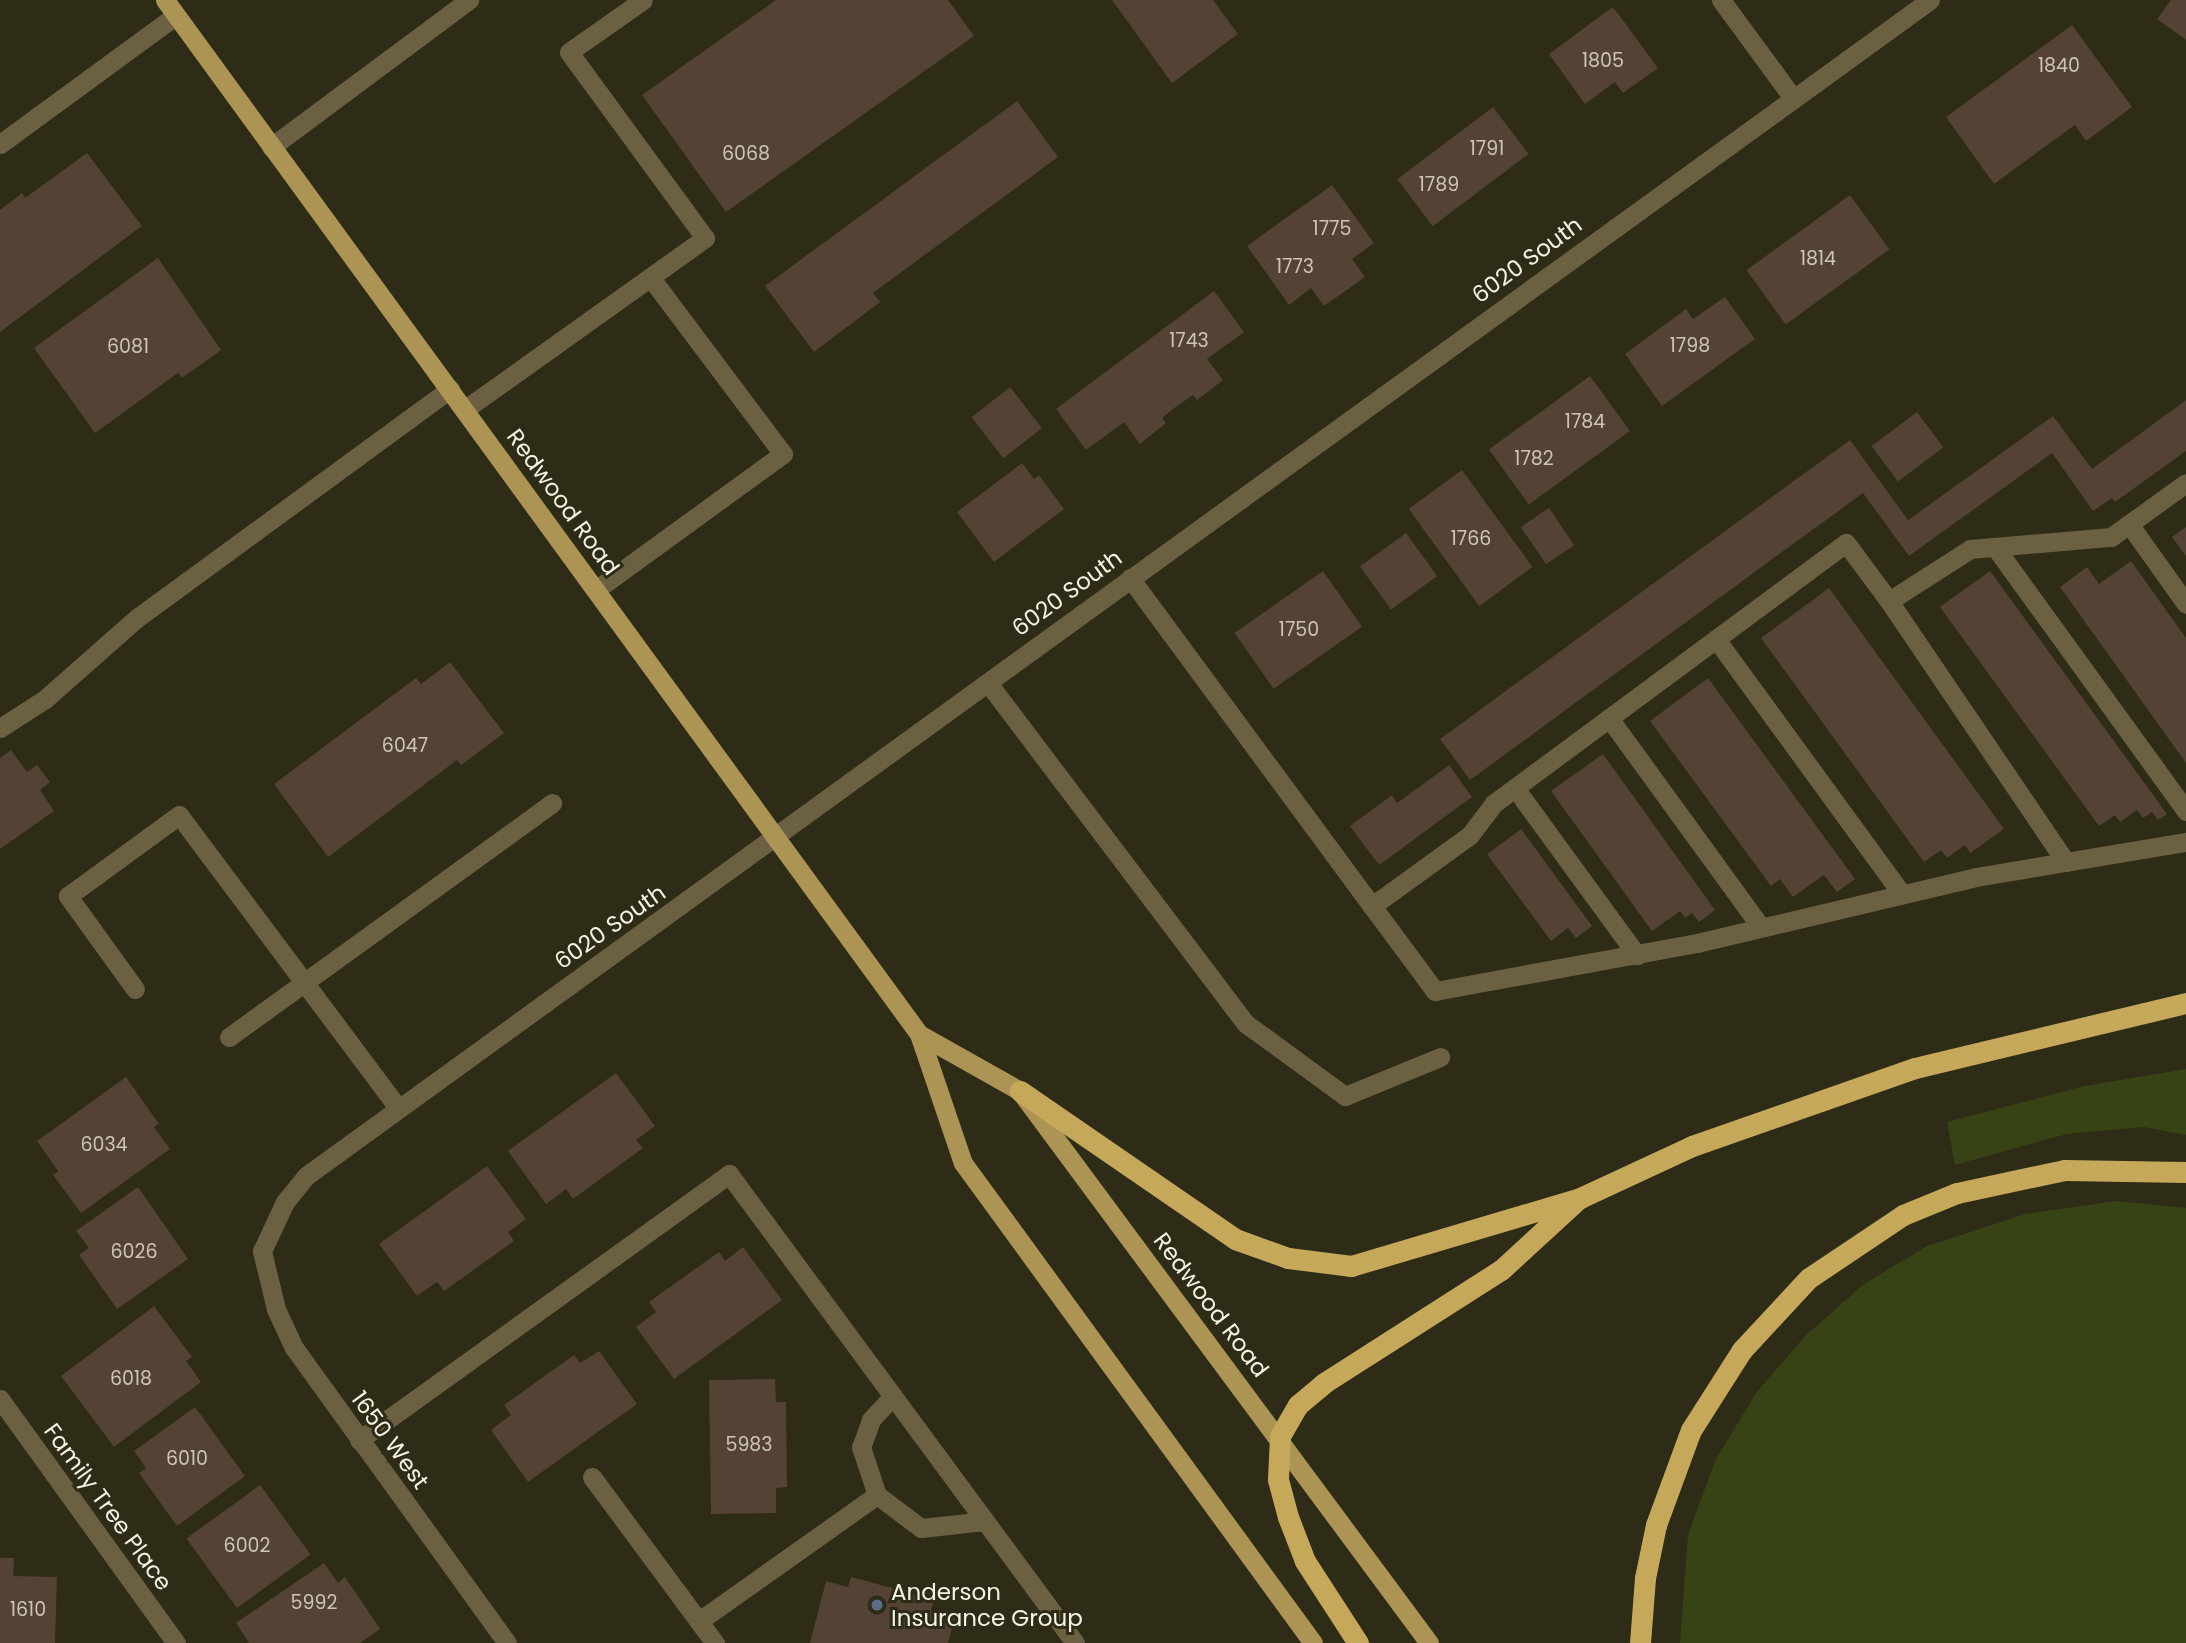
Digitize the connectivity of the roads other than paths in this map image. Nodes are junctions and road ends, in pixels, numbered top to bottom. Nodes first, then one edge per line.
1 (469, 0) edge
2 (643, 0) edge
3 (1721, 0) edge
4 (1930, 0) edge
5 (171, 8) edge
6 (1793, 98) junction
7 (0, 144) edge
8 (271, 146) junction
9 (651, 278) junction
10 (450, 389) junction
11 (464, 410) junction
12 (2186, 483) edge
13 (2129, 524) junction
14 (1995, 547) junction
15 (1130, 578) junction
16 (597, 590) junction
17 (1889, 601) junction
18 (2186, 604) edge
19 (1716, 639) junction
20 (988, 683) junction
21 (1609, 718) junction
22 (0, 728) edge
23 (1515, 788) junction
24 (552, 803) dead end
25 (2186, 811) edge
26 (776, 839) junction
27 (2186, 842) edge
28 (2066, 862) junction
29 (1902, 894) junction
30 (1372, 906) junction
31 (1761, 927) junction
32 (1637, 955) junction
33 (304, 984) junction
34 (135, 989) dead end
35 (2186, 1003) edge
36 (919, 1034) junction
37 (229, 1037) dead end
38 (1440, 1057) dead end
39 (1020, 1091) junction
40 (398, 1108) junction
41 (2186, 1172) edge
42 (1580, 1198) junction
43 (262, 1251) joint
44 (893, 1396) junction
45 (0, 1399) edge
46 (1280, 1436) junction
47 (359, 1440) junction
48 (592, 1477) dead end
49 (877, 1495) junction
50 (985, 1521) junction
51 (699, 1621) junction
52 (176, 1643) edge
53 (507, 1643) edge
54 (715, 1643) edge
55 (1075, 1643) edge
56 (1312, 1643) edge
57 (1358, 1643) edge
58 (1429, 1643) edge
59 (1640, 1643) edge

1 - 8 street
2 - 9 street
3 - 6 street
4 - 6 street, 6020 South
5 - 7 street
5 - 8 main road, Redwood Road
6 - 15 street, 6020 South
8 - 10 main road, Redwood Road
9 - 11 street
9 - 16 street
10 - 11 main road, Redwood Road
10 - 22 street
11 - 16 main road, Redwood Road
12 - 13 street
13 - 14 street
13 - 18 street
14 - 17 street
14 - 25 street
15 - 20 street, 6020 South
15 - 30 street
16 - 26 main road, Redwood Road
17 - 19 street
17 - 28 street
19 - 21 street
19 - 29 street
20 - 26 street, 6020 South
20 - 38 street
21 - 23 street
21 - 31 street
23 - 30 street
23 - 32 street
24 - 33 street
26 - 36 main road, Redwood Road
26 - 40 street, 6020 South
27 - 28 street
28 - 29 street
29 - 31 street
30 - 32 street
31 - 32 street
33 - 34 street
33 - 37 street
33 - 40 street
35 - 42 highway
36 - 39 main road, Redwood Road
36 - 56 main road, Redwood Road
39 - 42 highway
39 - 46 main road, Redwood Road
40 - 43 street, 6020 South
41 - 59 highway
42 - 46 highway
43 - 47 street, 1650 West
44 - 47 street
44 - 49 street
44 - 50 street
45 - 52 street, Family Tree Place
46 - 57 highway
46 - 58 main road, Redwood Road
47 - 53 street, 1650 West
48 - 51 street
49 - 50 street
49 - 51 street
50 - 55 street
51 - 54 street

